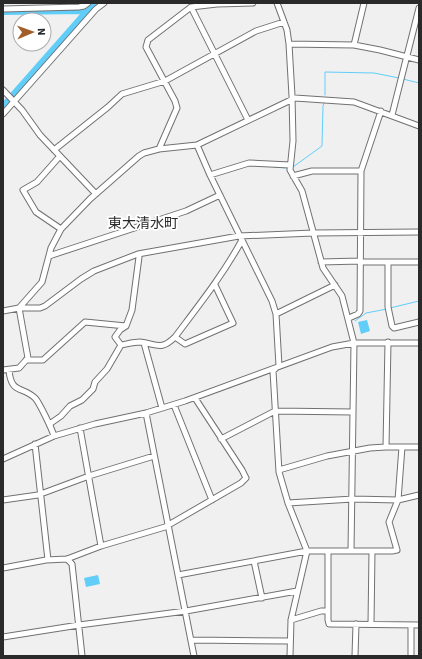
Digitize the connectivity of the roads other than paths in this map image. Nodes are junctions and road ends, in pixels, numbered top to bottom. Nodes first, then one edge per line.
1 (88, 3) edge
2 (104, 3) edge
3 (253, 3) edge
4 (277, 3) edge
5 (364, 3) edge
6 (191, 7) junction
7 (419, 8) edge
8 (3, 9) edge
9 (284, 22) junction
10 (289, 44) junction
11 (354, 45) junction
12 (214, 53) junction
13 (406, 57) junction
14 (419, 60) edge
15 (165, 81) junction
16 (3, 90) edge
17 (292, 99) junction
18 (14, 101) junction
19 (381, 112) junction
20 (3, 114) edge
21 (392, 116) junction
22 (248, 120) junction
23 (419, 126) edge
24 (197, 145) junction
25 (159, 149) junction
26 (54, 150) junction
27 (60, 156) junction
28 (290, 165) junction
29 (361, 171) junction
30 (210, 175) junction
31 (293, 176) junction
32 (96, 194) junction
33 (220, 195) junction
34 (61, 229) junction
35 (313, 232) junction
36 (360, 232) junction
37 (419, 232) edge
38 (240, 238) junction
39 (138, 254) junction
40 (49, 256) junction
41 (360, 261) junction
42 (321, 262) junction
43 (419, 262) edge
44 (388, 263) junction
45 (215, 285) junction
46 (334, 285) junction
47 (19, 308) junction
48 (3, 311) edge
49 (276, 314) junction
50 (349, 318) junction
51 (419, 322) edge
52 (126, 326) junction
53 (175, 337) junction
54 (388, 342) junction
55 (144, 343) junction
56 (354, 343) junction
57 (419, 343) edge
58 (121, 345) junction
59 (26, 360) junction
60 (279, 366) junction
61 (3, 370) edge
62 (9, 370) junction
63 (195, 398) junction
64 (174, 404) junction
65 (162, 408) junction
66 (275, 411) junction
67 (353, 412) junction
68 (146, 413) junction
69 (50, 426) junction
70 (80, 428) junction
71 (54, 436) junction
72 (221, 439) junction
73 (35, 444) junction
74 (386, 447) junction
75 (402, 447) junction
76 (419, 447) edge
77 (352, 452) junction
78 (154, 456) junction
79 (3, 459) edge
80 (279, 470) junction
81 (89, 476) junction
82 (41, 493) junction
83 (419, 495) edge
84 (353, 499) junction
85 (3, 500) edge
86 (212, 500) junction
87 (398, 500) junction
88 (288, 503) junction
89 (168, 525) junction
90 (101, 546) junction
91 (307, 551) junction
92 (351, 551) junction
93 (372, 551) junction
94 (328, 552) junction
95 (67, 559) junction
96 (48, 560) junction
97 (254, 561) junction
98 (3, 568) edge
99 (178, 574) junction
100 (297, 591) junction
101 (262, 598) junction
102 (186, 611) junction
103 (328, 611) junction
104 (291, 620) junction
105 (356, 624) junction
106 (371, 624) junction
107 (79, 625) junction
108 (412, 625) junction
109 (419, 625) edge
110 (3, 637) edge
111 (192, 640) junction
112 (290, 641) junction
113 (82, 656) edge
114 (194, 656) edge
115 (290, 656) edge
116 (355, 656) edge
117 (411, 656) edge

1 - 8 street
2 - 18 street
3 - 6 street
4 - 9 street
5 - 11 street
6 - 12 street
6 - 15 street
7 - 13 street
9 - 10 street
9 - 12 street
10 - 11 street
10 - 17 street
11 - 13 street
12 - 15 street
12 - 22 street
13 - 14 street
13 - 21 street
15 - 25 street
15 - 26 street
16 - 18 street
17 - 19 street
17 - 22 street
17 - 28 street
18 - 20 street
18 - 26 street
19 - 21 street
19 - 29 street
21 - 23 street
22 - 24 street
24 - 25 street
24 - 30 street
25 - 32 street
26 - 27 street
27 - 32 street
27 - 34 street
28 - 30 street
28 - 31 street
29 - 31 street
29 - 36 street
30 - 33 street
31 - 35 street
32 - 34 street
33 - 38 street
33 - 40 street
34 - 40 street
35 - 36 street
35 - 38 street
35 - 42 street
36 - 37 street
36 - 41 street
38 - 39 street
38 - 45 street
38 - 49 street
39 - 47 street
39 - 52 street
40 - 47 street
41 - 42 street
41 - 44 street
41 - 50 street
42 - 46 street
43 - 44 street
44 - 51 street
45 - 53 street
45 - 53 street
46 - 49 street
46 - 50 street
47 - 48 street
47 - 59 street
49 - 60 street
50 - 56 street
52 - 58 street
52 - 59 street
53 - 55 street
54 - 56 street
54 - 57 street
54 - 74 street
55 - 58 street
55 - 65 street
56 - 60 street
56 - 67 street
58 - 69 street
59 - 62 street
60 - 63 street
60 - 66 street
61 - 62 street
62 - 69 street
63 - 64 street
63 - 72 street
64 - 65 street
64 - 86 street
65 - 68 street
66 - 67 street
66 - 72 street
66 - 80 street
67 - 77 street
68 - 70 street
68 - 78 street
69 - 71 street
70 - 71 street
70 - 81 street
71 - 73 street
72 - 86 street
73 - 79 street
73 - 82 street
74 - 75 street
74 - 77 street
75 - 76 street
75 - 87 street
77 - 80 street
77 - 84 street
78 - 81 street
78 - 89 street
80 - 88 street
81 - 82 street
81 - 90 street
82 - 85 street
82 - 96 street
83 - 87 street
84 - 87 street
84 - 88 street
84 - 92 street
86 - 89 street
87 - 93 street
88 - 91 street
89 - 90 street
89 - 99 street
90 - 95 street
91 - 94 street
91 - 97 street
91 - 100 street
92 - 93 street
92 - 94 street
93 - 106 street
94 - 103 street
95 - 96 street
95 - 107 street
96 - 98 street
97 - 99 street
97 - 101 street
99 - 102 street
100 - 101 street
100 - 104 street
101 - 102 street
102 - 107 street
102 - 111 street
103 - 104 street
103 - 105 street
104 - 112 street
105 - 106 street
105 - 116 street
106 - 108 street
107 - 110 street
107 - 113 street
108 - 109 street
108 - 117 street
111 - 112 street
111 - 114 street
112 - 115 street

